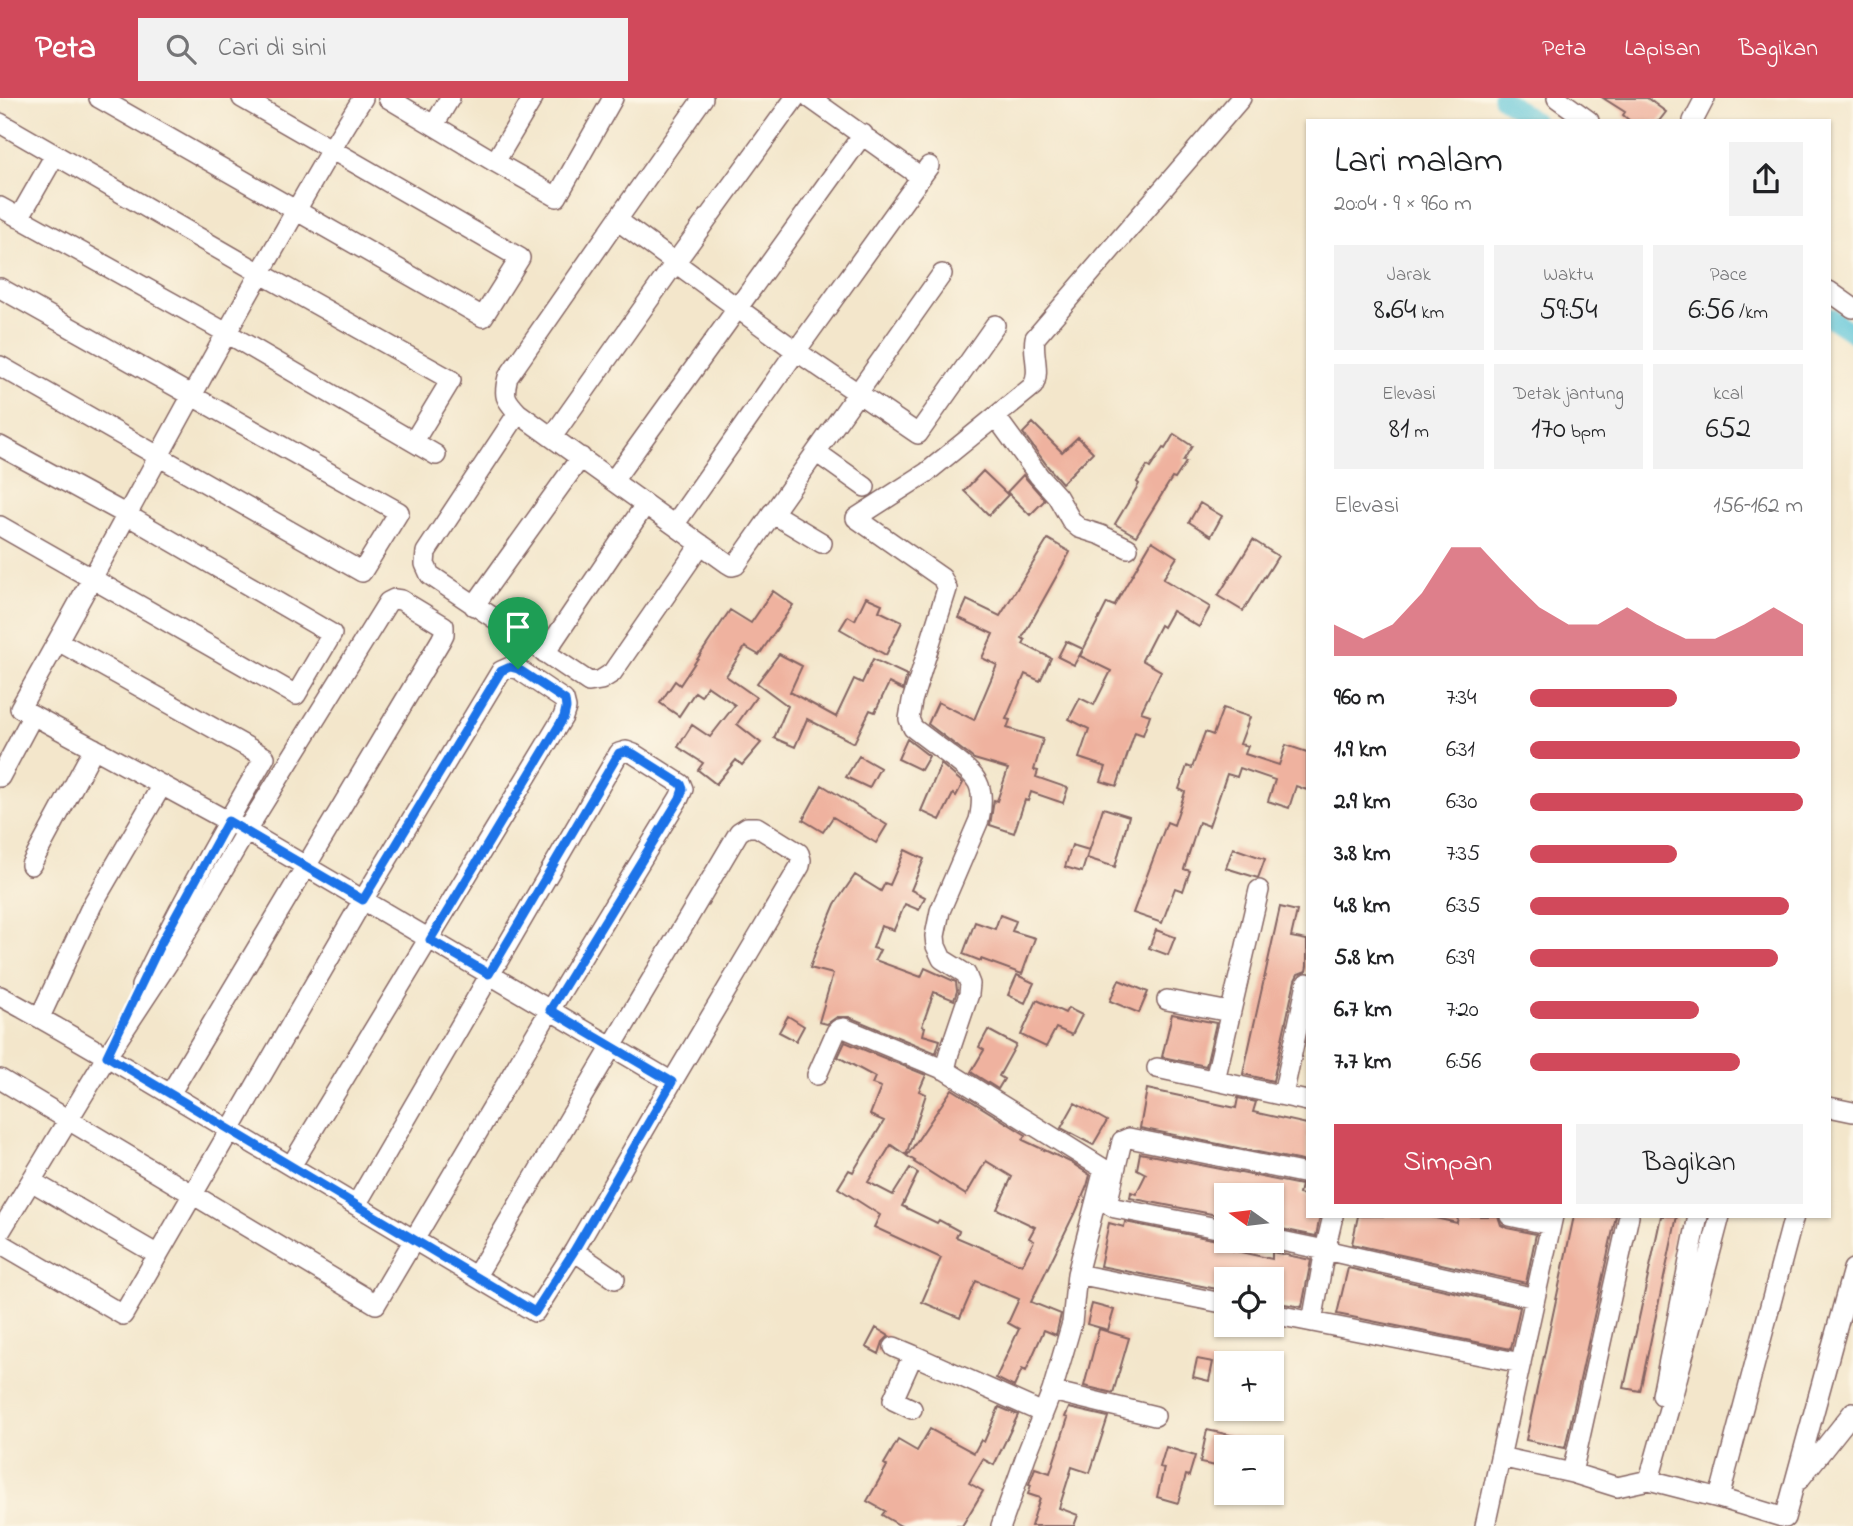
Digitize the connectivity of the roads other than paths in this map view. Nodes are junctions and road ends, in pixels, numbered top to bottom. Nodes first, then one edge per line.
1 (99, 98) edge
2 (242, 98) edge
3 (363, 98) edge
4 (388, 98) edge
5 (450, 98) edge
6 (533, 98) edge
7 (613, 98) edge
8 (703, 98) edge
9 (795, 98) edge
10 (810, 98) edge
11 (1241, 98) edge
12 (1557, 98) edge
13 (1705, 98) edge
14 (1586, 119) edge
15 (1694, 119) edge
16 (0, 123) edge
17 (434, 125) junction
18 (863, 134) junction
19 (331, 148) junction
20 (55, 155) junction
21 (495, 162) junction
22 (0, 207) edge
23 (296, 211) junction
24 (19, 218) junction
25 (617, 220) junction
26 (675, 263) junction
27 (260, 273) junction
28 (942, 274) dead end
29 (1, 291) edge
30 (1831, 292) edge
31 (737, 306) junction
32 (1853, 308) edge
33 (995, 325) dead end
34 (225, 332) junction
35 (796, 351) junction
36 (0, 366) edge
37 (857, 394) junction
38 (191, 396) junction
39 (518, 413) junction
40 (996, 417) junction
41 (552, 437) junction
42 (414, 441) junction
43 (0, 446) edge
44 (816, 452) junction
45 (436, 455) dead end
46 (159, 457) junction
47 (581, 457) junction
48 (613, 481) junction
49 (865, 487) dead end
50 (645, 505) junction
51 (772, 513) junction
52 (127, 515) junction
53 (674, 525) junction
54 (0, 527) edge
55 (822, 543) dead end
56 (701, 544) junction
57 (1128, 548) dead end
58 (93, 579) junction
59 (474, 606) junction
60 (58, 641) junction
61 (545, 653) junction
62 (33, 715) junction
63 (94, 748) junction
64 (0, 776) edge
65 (162, 785) junction
66 (228, 821) junction
67 (246, 831) junction
68 (30, 865) dead end
69 (307, 867) junction
70 (1259, 890) dead end
71 (363, 900) junction
72 (430, 940) junction
73 (489, 974) junction
74 (1306, 988) edge
75 (0, 996) edge
76 (1167, 1000) dead end
77 (550, 1010) junction
78 (1230, 1012) junction
79 (40, 1017) junction
80 (611, 1047) junction
81 (107, 1056) junction
82 (1157, 1068) dead end
83 (945, 1070) junction
84 (817, 1075) dead end
85 (0, 1079) edge
86 (1215, 1080) junction
87 (672, 1082) junction
88 (170, 1094) junction
89 (1283, 1095) junction
90 (1306, 1101) edge
91 (1831, 1107) edge
92 (1853, 1112) edge
93 (68, 1120) junction
94 (230, 1130) junction
95 (291, 1166) junction
96 (1306, 1174) edge
97 (31, 1181) junction
98 (193, 1195) junction
99 (356, 1205) junction
100 (1333, 1218) edge
101 (1527, 1218) edge
102 (1629, 1218) edge
103 (1698, 1218) edge
104 (1719, 1218) edge
105 (1793, 1218) edge
106 (1552, 1221) edge
107 (1214, 1227) edge
108 (0, 1232) edge
109 (414, 1240) junction
110 (1284, 1242) edge
111 (0, 1243) edge
112 (1325, 1250) junction
113 (574, 1251) junction
114 (158, 1255) junction
115 (1853, 1269) edge
116 (1077, 1274) junction
117 (476, 1276) junction
118 (615, 1279) dead end
119 (1535, 1298) junction
120 (1853, 1300) edge
121 (1214, 1301) edge
122 (1284, 1316) edge
123 (1840, 1316) junction
124 (1312, 1322) junction
125 (894, 1347) dead end
126 (913, 1355) junction
127 (1521, 1363) junction
128 (1052, 1391) junction
129 (1672, 1398) junction
130 (912, 1409) dead end
131 (1853, 1412) edge
132 (1043, 1413) junction
133 (1155, 1416) dead end
134 (1500, 1457) junction
135 (1572, 1473) junction
136 (1649, 1480) junction
137 (1794, 1486) junction
138 (1719, 1498) junction
139 (1001, 1526) edge
140 (1485, 1526) edge

1 - 23 street
2 - 19 street
3 - 19 street
4 - 17 street
5 - 17 street
6 - 21 street
7 - 21 street
8 - 25 street
9 - 26 street
10 - 18 street
11 - 40 street
12 - 14 street
13 - 15 street
16 - 20 street
17 - 21 street
18 - 31 street
18 - 35 street
19 - 23 street
19 - 23 street
20 - 24 street
20 - 27 street
22 - 24 street
23 - 27 street
24 - 34 street
25 - 26 street
25 - 39 street
26 - 31 street
26 - 41 street
27 - 34 street
27 - 42 street
28 - 37 street
29 - 38 street
30 - 32 street
31 - 35 street
31 - 48 street
33 - 37 street
34 - 38 street
34 - 42 street
35 - 37 street
35 - 53 street
36 - 46 street
37 - 44 street
38 - 46 street
38 - 46 street
39 - 41 street
39 - 59 street
40 - 57 street
40 - 83 street
41 - 47 street
42 - 45 street
43 - 52 street
44 - 49 street
44 - 51 street
46 - 52 street
47 - 48 street
47 - 59 street
48 - 50 street
50 - 53 street
50 - 61 street
51 - 55 street
51 - 56 street
52 - 58 street
52 - 58 street
53 - 56 street
54 - 58 street
56 - 61 street
58 - 60 street
59 - 61 street
60 - 62 street
60 - 66 street
62 - 63 street
62 - 64 street
63 - 65 street
63 - 68 street
65 - 66 street
65 - 79 street
66 - 67 street
66 - 81 street
67 - 69 street
67 - 69 street
67 - 81 street
69 - 71 street
69 - 88 street
70 - 78 street
71 - 72 street
71 - 72 street
71 - 94 street
72 - 73 street
72 - 95 street
73 - 77 street
73 - 77 street
73 - 99 street
74 - 89 street
75 - 79 street
76 - 78 street
77 - 80 street
77 - 109 street
78 - 86 street
79 - 81 street
80 - 87 street
80 - 87 street
80 - 117 street
81 - 88 street
81 - 93 street
82 - 86 street
83 - 84 street
83 - 116 street
85 - 93 street
86 - 89 street
87 - 113 street
88 - 94 street
89 - 90 street
91 - 92 street
93 - 97 street
93 - 98 street
94 - 95 street
94 - 98 street
95 - 99 street
96 - 107 street
97 - 108 street
97 - 114 street
98 - 109 street
98 - 114 street
99 - 109 street
100 - 112 street
101 - 106 street
102 - 135 street
103 - 129 street
104 - 129 street
105 - 138 street
106 - 119 street
109 - 117 street
110 - 112 street
111 - 114 street
112 - 119 street
112 - 124 street
113 - 117 street
113 - 118 street
115 - 123 street
116 - 121 street
116 - 128 street
119 - 127 street
120 - 123 street
122 - 124 street
123 - 137 street
124 - 127 street
125 - 126 street
126 - 130 street
126 - 132 street
127 - 134 street
128 - 132 street
128 - 133 street
129 - 136 street
131 - 137 street
132 - 139 street
134 - 135 street
134 - 140 street
135 - 136 street
136 - 138 street
137 - 138 street

